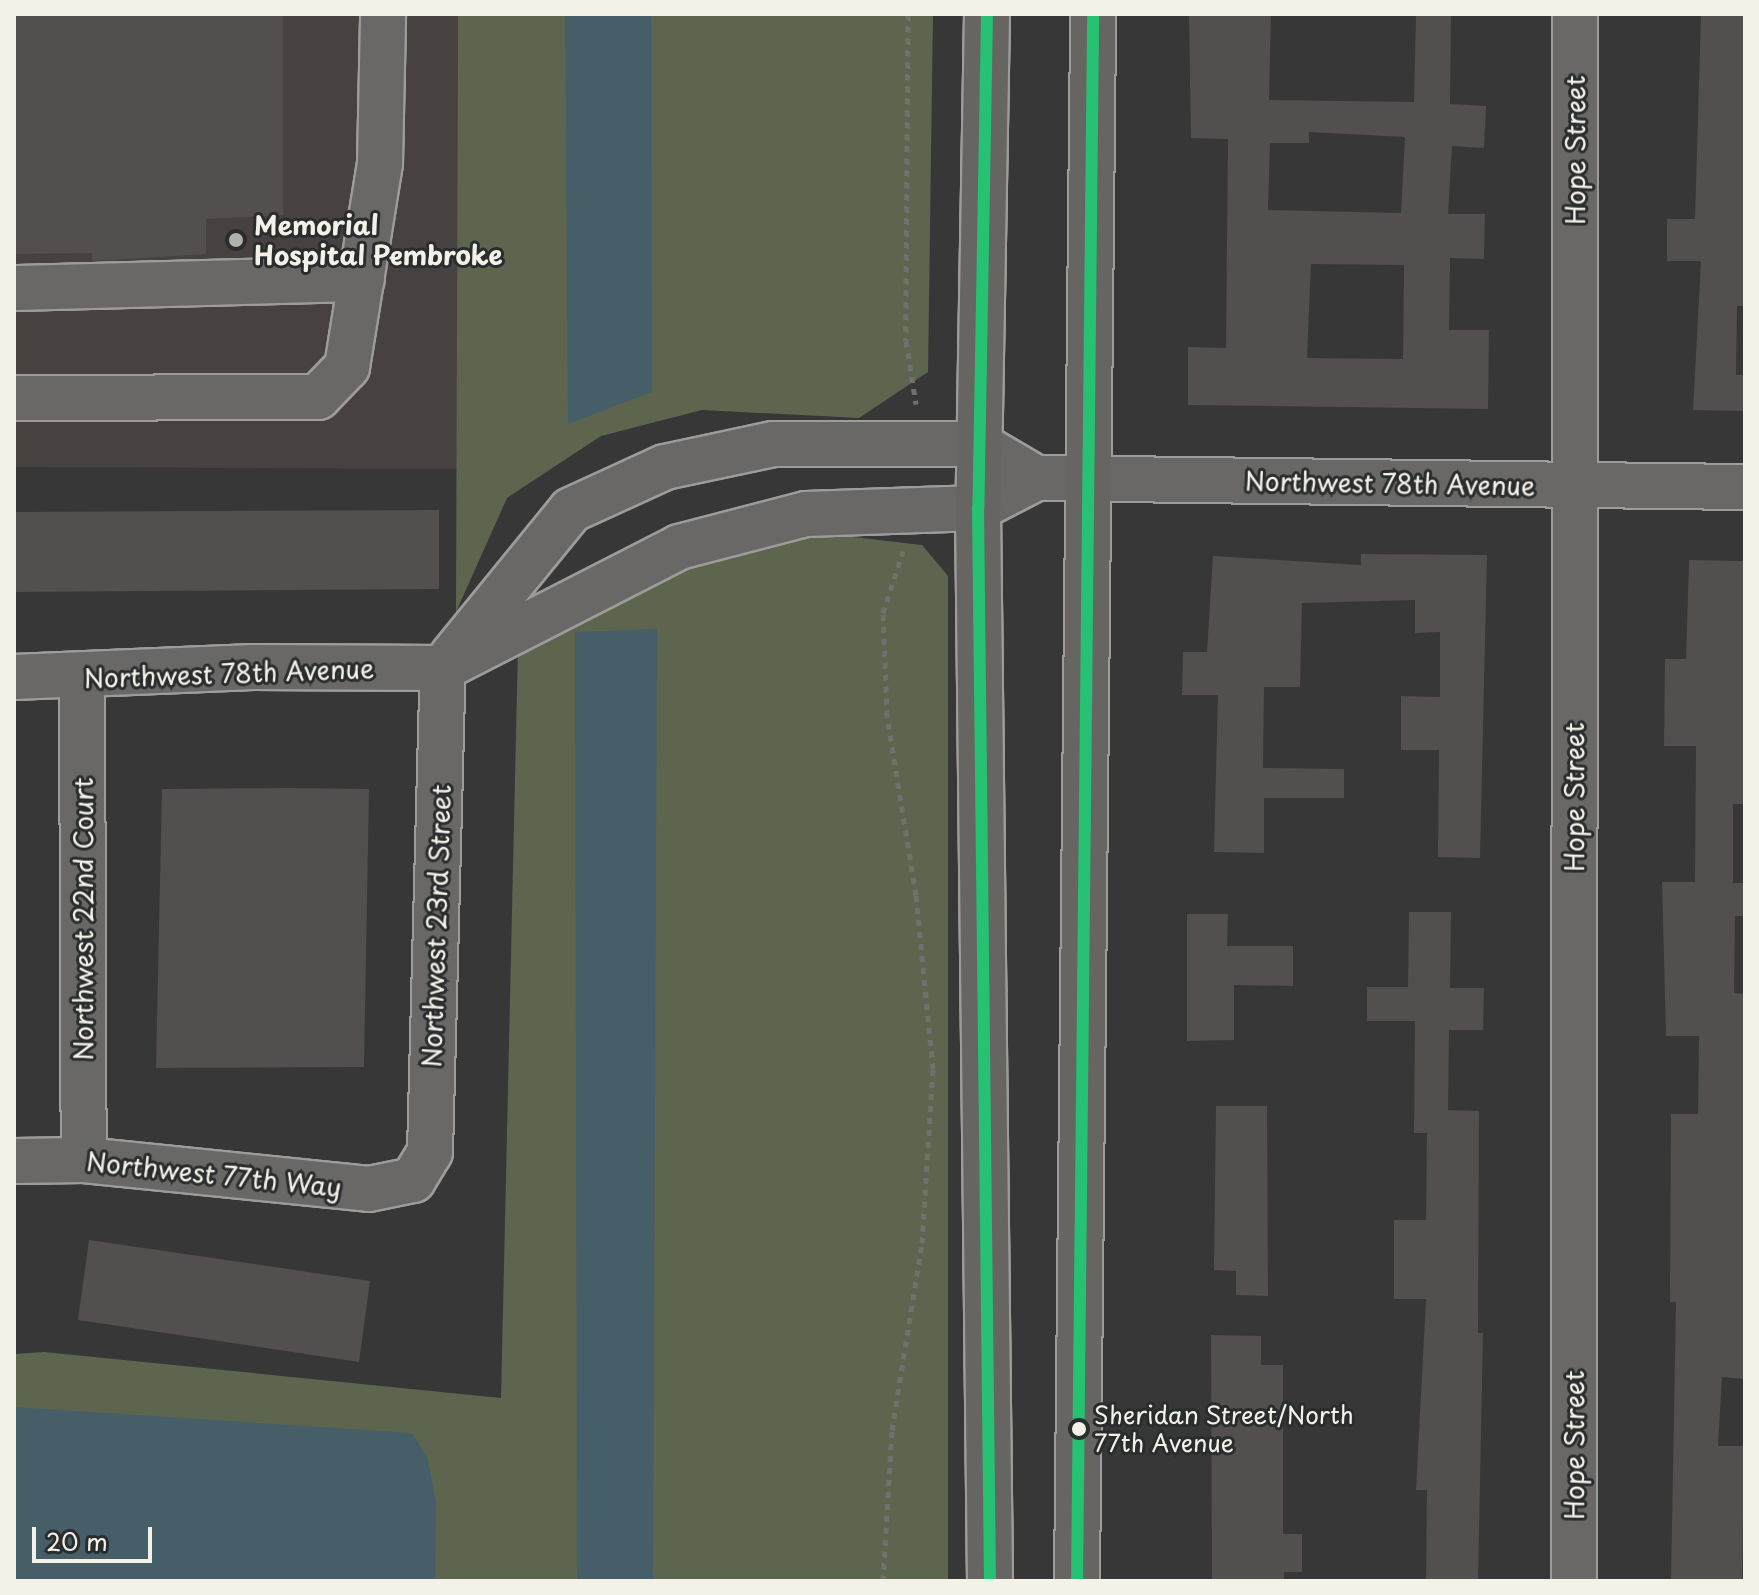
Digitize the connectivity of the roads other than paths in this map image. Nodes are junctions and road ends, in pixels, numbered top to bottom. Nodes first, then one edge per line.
1 (383, 14) edge
2 (987, 14) edge
3 (1093, 14) edge
4 (1575, 14) edge
5 (362, 279) junction
6 (14, 288) edge
7 (14, 398) edge
8 (978, 444) junction
9 (1036, 478) junction
10 (1086, 478) junction
11 (1574, 486) junction
12 (1745, 487) edge
13 (978, 508) junction
14 (443, 668) junction
15 (14, 677) edge
16 (82, 678) junction
17 (84, 1160) junction
18 (14, 1161) edge
19 (413, 1180) joint
20 (990, 1581) edge
21 (1077, 1581) edge
22 (1574, 1581) edge

1 - 5 street
2 - 8 main road
3 - 10 main road
4 - 11 street, Hope Street
5 - 6 street
5 - 7 street
8 - 9 street
8 - 13 main road
8 - 14 street
9 - 10 street, Northwest 78th Avenue
9 - 13 street, Northwest 78th Avenue
10 - 11 street, Northwest 78th Avenue
10 - 21 main road
11 - 12 street, Northwest 78th Avenue
11 - 22 street, Hope Street
13 - 14 street, Northwest 78th Avenue
13 - 20 main road
14 - 16 street, Northwest 78th Avenue
14 - 19 street, Northwest 23rd Street
15 - 16 street, Northwest 78th Avenue
16 - 17 street, Northwest 22nd Court
17 - 18 street, Northwest 77th Way
17 - 19 street, Northwest 77th Way

